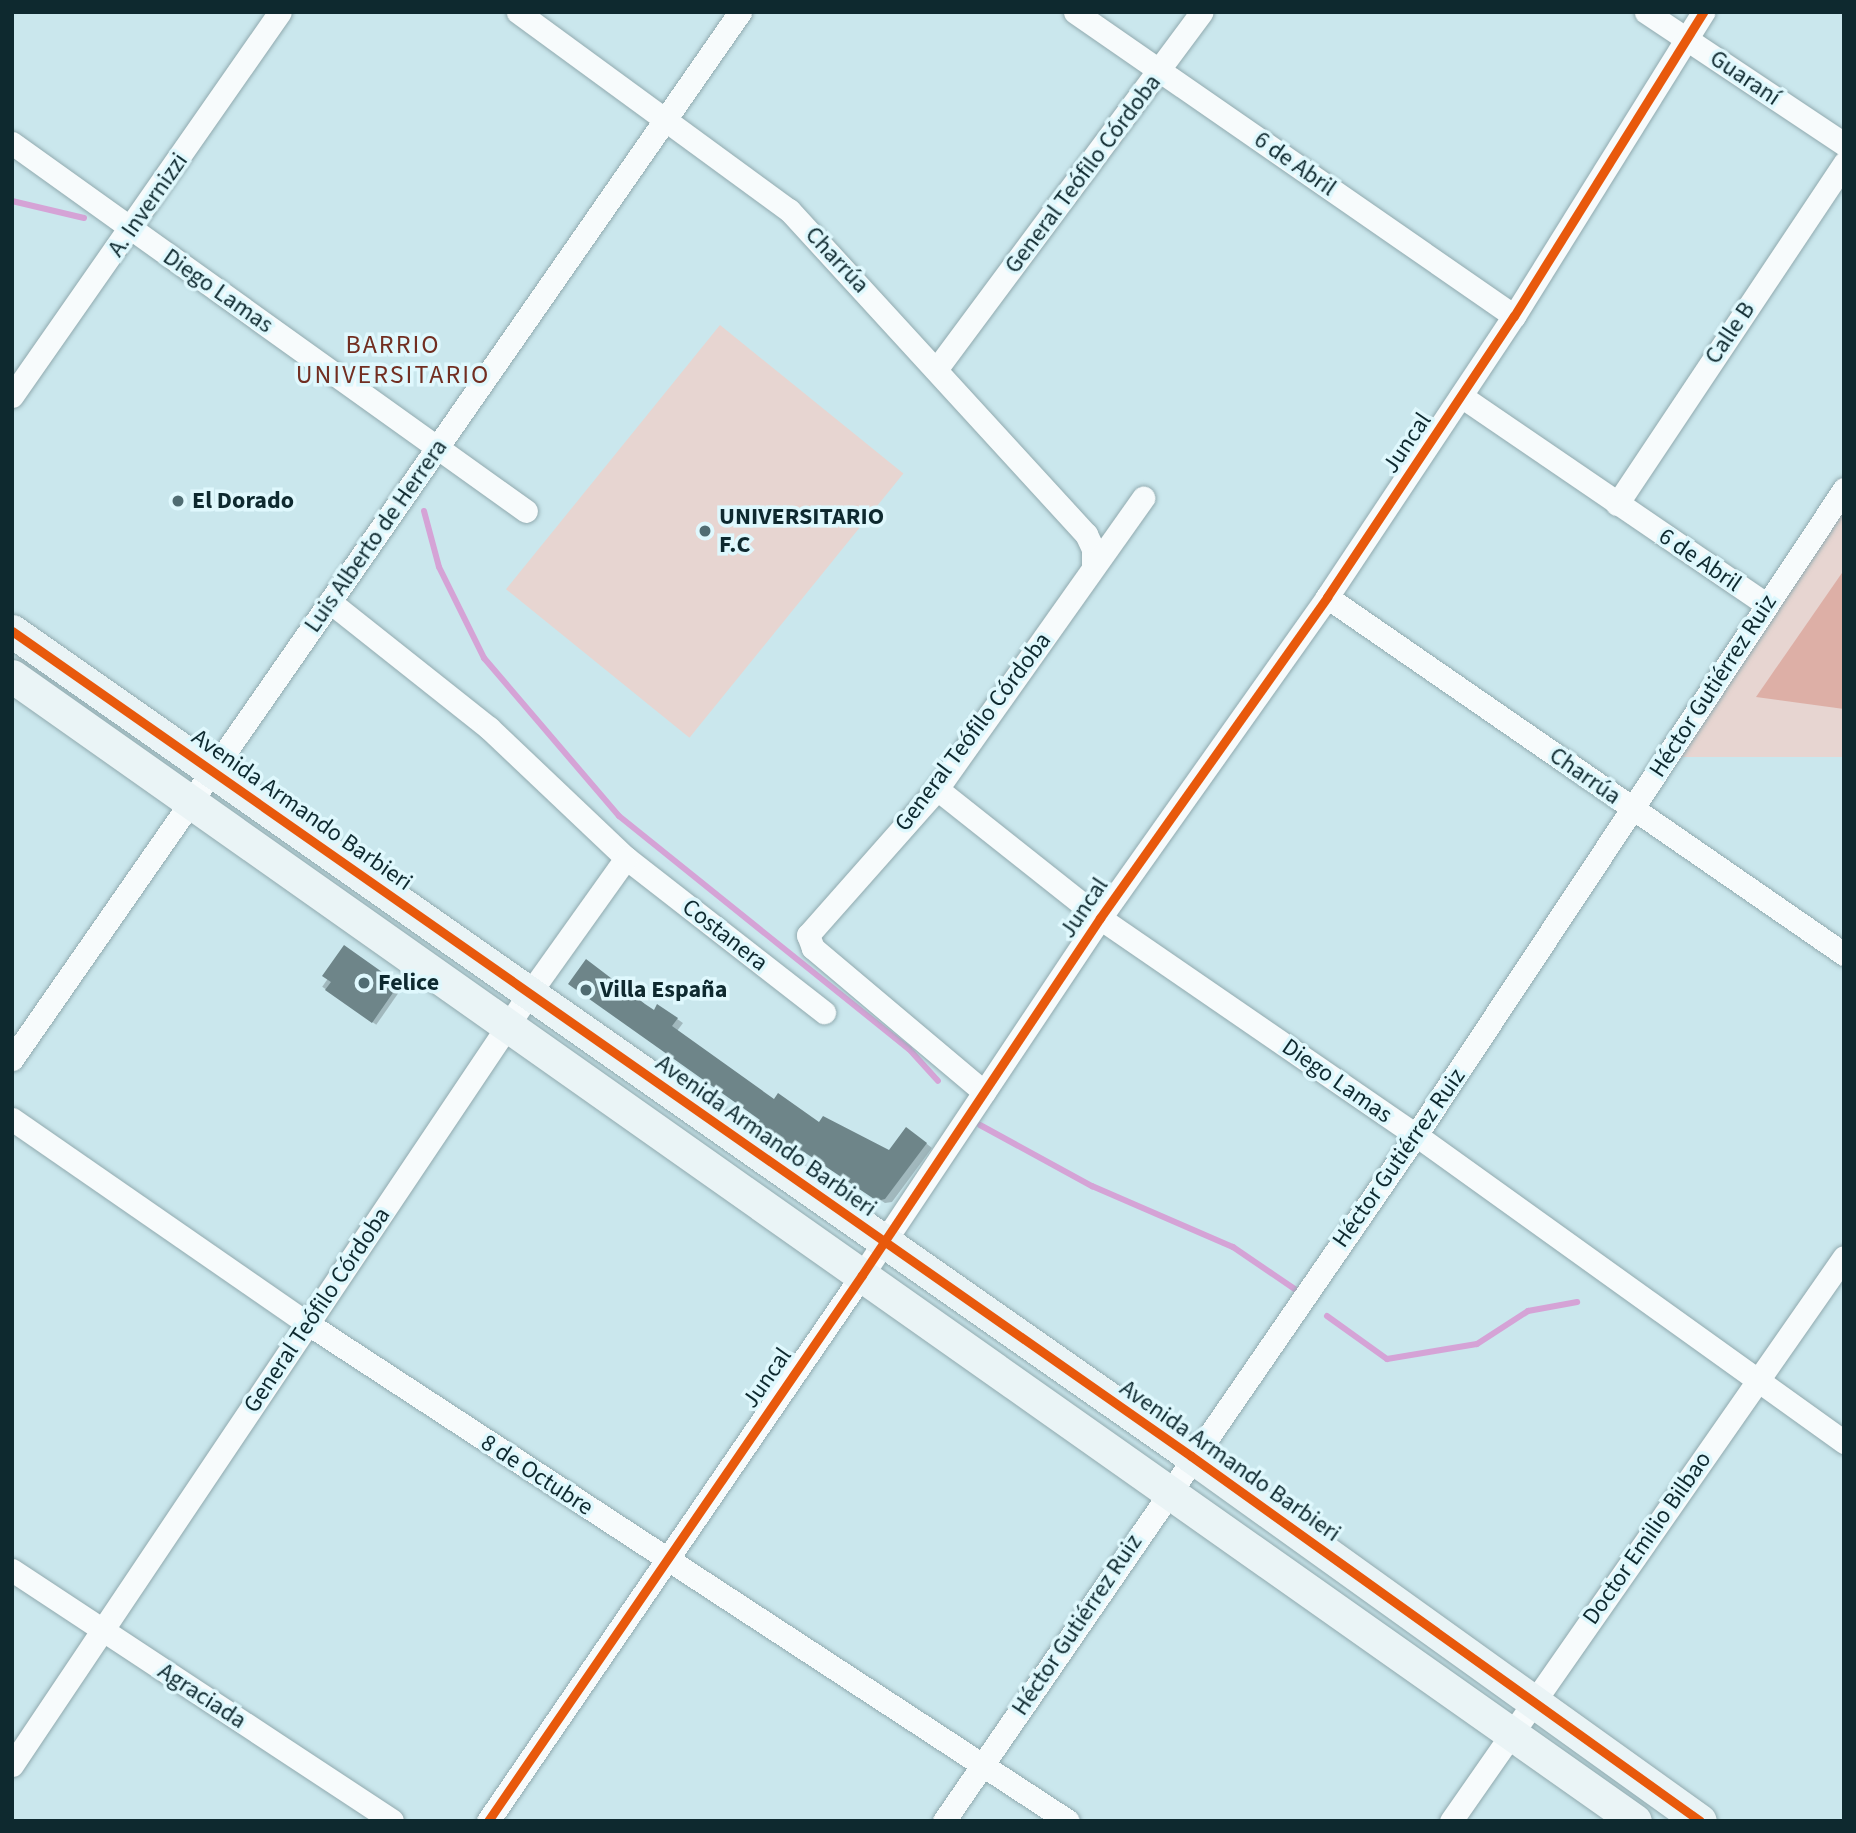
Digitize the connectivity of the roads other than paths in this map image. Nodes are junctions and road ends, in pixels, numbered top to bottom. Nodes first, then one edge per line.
1 (280, 12) edge
2 (518, 12) edge
3 (740, 12) edge
4 (1075, 12) edge
5 (1202, 12) edge
6 (1646, 12) edge
7 (1703, 12) edge
8 (1685, 39) junction
9 (1161, 70) junction
10 (667, 117) junction
11 (12, 143) edge
12 (1844, 144) edge
13 (1844, 163) edge
14 (132, 230) junction
15 (1514, 316) junction
16 (938, 367) junction
17 (12, 396) edge
18 (1461, 396) junction
19 (438, 447) junction
20 (1844, 489) edge
21 (1143, 498) dead end
22 (1617, 504) junction
23 (526, 511) dead end
24 (1093, 567) junction
25 (1327, 597) junction
26 (330, 602) junction
27 (1766, 604) junction
28 (12, 631) edge
29 (12, 676) edge
30 (212, 771) junction
31 (937, 789) junction
32 (192, 800) junction
33 (1633, 810) junction
34 (626, 858) junction
35 (1100, 918) junction
36 (1844, 954) edge
37 (529, 993) junction
38 (824, 1012) dead end
39 (509, 1024) junction
40 (12, 1059) edge
41 (984, 1091) junction
42 (12, 1119) edge
43 (1416, 1135) junction
44 (884, 1242) junction
45 (1844, 1257) edge
46 (862, 1275) junction
47 (307, 1323) junction
48 (1758, 1381) junction
49 (1844, 1442) edge
50 (1191, 1456) junction
51 (1167, 1492) junction
52 (664, 1559) junction
53 (12, 1570) edge
54 (105, 1632) junction
55 (1533, 1700) junction
56 (1511, 1731) junction
57 (983, 1764) junction
58 (12, 1765) edge
59 (392, 1821) edge
60 (488, 1821) edge
61 (944, 1821) edge
62 (1068, 1821) edge
63 (1451, 1821) edge
64 (1635, 1821) edge
65 (1700, 1821) edge

1 - 14 street, A. Invernizzi
2 - 10 street, Charrúa
3 - 10 street, Luis Alberto de Herrera
4 - 9 street, 6 de Abril
5 - 9 street, General Teófilo Córdoba
6 - 8 street, Guaraní
7 - 8 street, Juncal
8 - 12 street, Guaraní
8 - 15 street, Juncal
9 - 15 street, 6 de Abril
9 - 16 street, General Teófilo Córdoba
10 - 16 street, Charrúa
10 - 19 street, Luis Alberto de Herrera
11 - 14 street, Diego Lamas
13 - 22 street, Calle B
14 - 17 street, A. Invernizzi
14 - 19 street, Diego Lamas
15 - 18 street, Juncal
16 - 24 street, Charrúa
18 - 22 street, 6 de Abril
18 - 25 street, Juncal
19 - 23 street, Diego Lamas
19 - 26 street, Luis Alberto de Herrera
20 - 27 street, Héctor Gutiérrez Ruiz
21 - 24 street, General Teófilo Córdoba
22 - 27 street, 6 de Abril
24 - 31 street, General Teófilo Córdoba
25 - 33 street, Charrúa
25 - 35 street, Juncal
26 - 30 street, Luis Alberto de Herrera
26 - 34 street, Costanera
27 - 33 street, Héctor Gutiérrez Ruiz
28 - 30 street, Avenida Armando Barbieri
29 - 32 street
30 - 32 street, Luis Alberto de Herrera
30 - 37 street, Avenida Armando Barbieri
31 - 35 street, Diego Lamas
31 - 41 street, General Teófilo Córdoba
32 - 39 street
32 - 40 street, Luis Alberto de Herrera
33 - 36 street, Charrúa
33 - 43 street, Héctor Gutiérrez Ruiz
34 - 37 street, General Teófilo Córdoba
34 - 38 street, Costanera
35 - 41 street, Juncal
35 - 43 street, Diego Lamas
37 - 39 street, General Teófilo Córdoba
37 - 44 street, Avenida Armando Barbieri
39 - 46 street
39 - 47 street, General Teófilo Córdoba
41 - 44 street, Juncal
42 - 47 street, 8 de Octubre
43 - 48 street, Diego Lamas
43 - 50 street, Héctor Gutiérrez Ruiz
44 - 46 street, Juncal
44 - 50 street, Avenida Armando Barbieri
45 - 48 street, Doctor Emilio Bilbao
46 - 51 street
46 - 52 street, Juncal
47 - 52 street, 8 de Octubre
47 - 54 street, General Teófilo Córdoba
48 - 49 street, Diego Lamas
48 - 55 street, Doctor Emilio Bilbao
50 - 51 street, Héctor Gutiérrez Ruiz
50 - 55 street, Avenida Armando Barbieri
51 - 56 street
51 - 57 street, Héctor Gutiérrez Ruiz
52 - 57 street, 8 de Octubre
52 - 60 street, Juncal
53 - 54 street, Agraciada
54 - 58 street, General Teófilo Córdoba
54 - 59 street, Agraciada
55 - 56 street, Doctor Emilio Bilbao
55 - 65 street, Avenida Armando Barbieri
56 - 63 street, Doctor Emilio Bilbao
56 - 64 street
57 - 61 street, Héctor Gutiérrez Ruiz
57 - 62 street, 8 de Octubre

